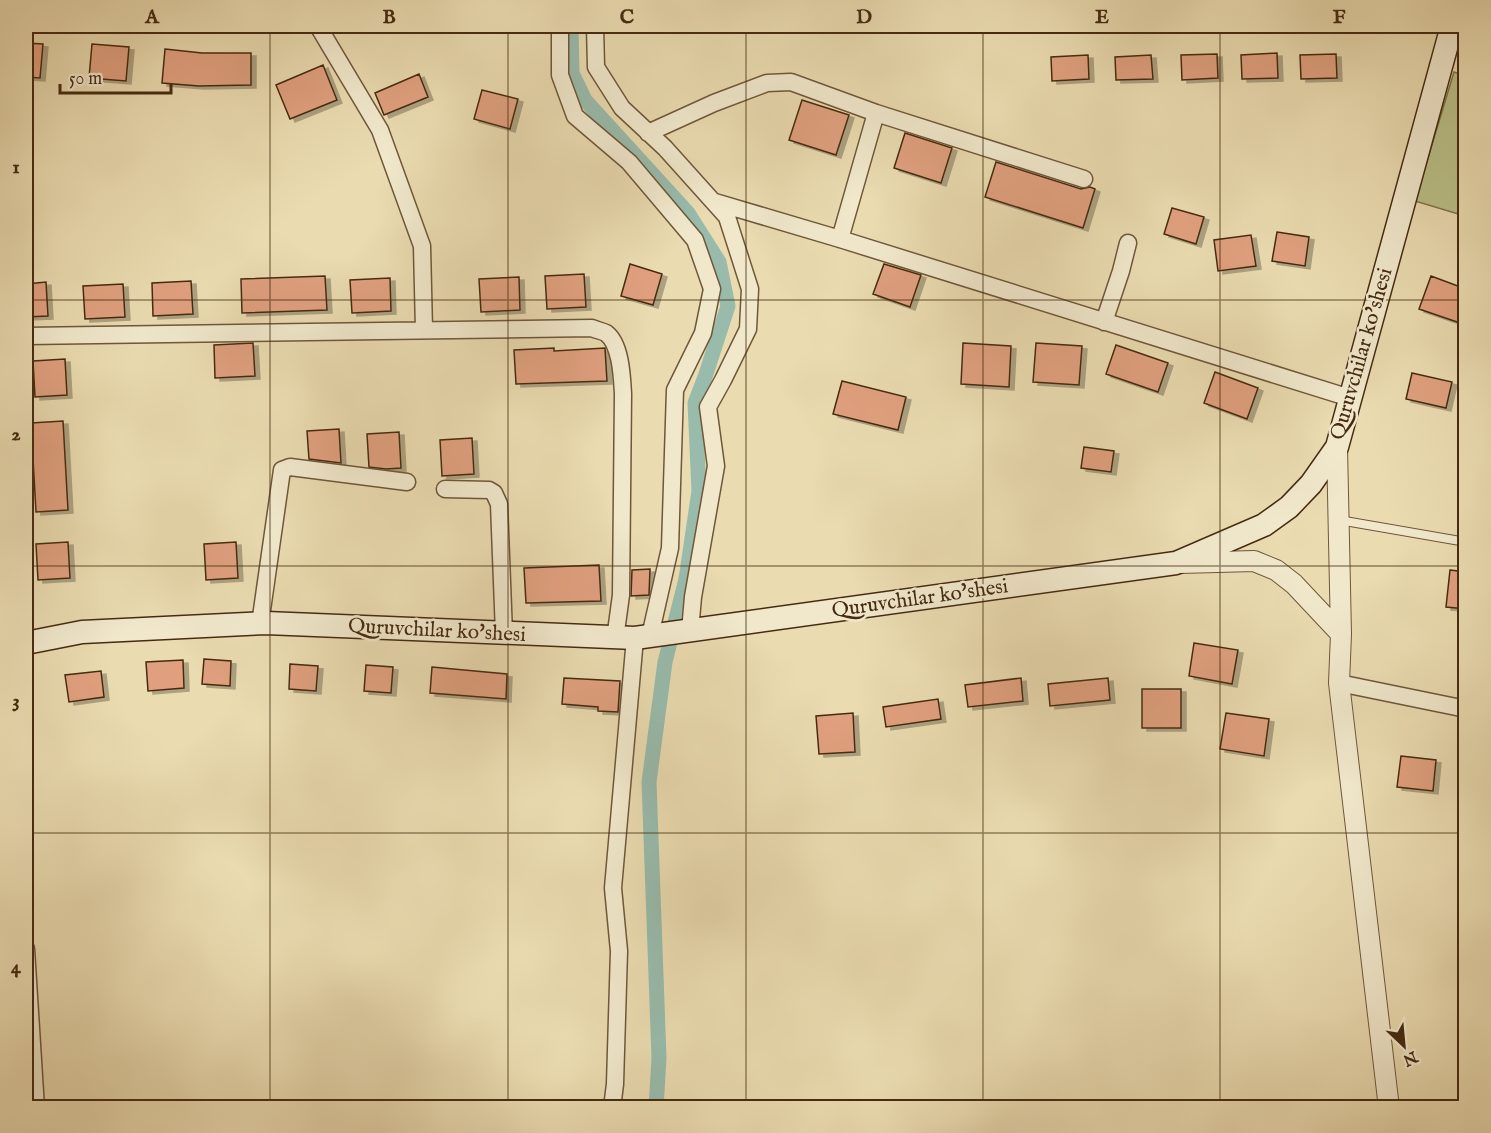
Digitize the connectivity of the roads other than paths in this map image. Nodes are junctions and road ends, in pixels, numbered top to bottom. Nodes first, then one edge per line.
1 (318, 26) edge
2 (560, 26) edge
3 (595, 26) edge
4 (1452, 26) edge
5 (876, 113) junction
6 (648, 133) junction
7 (1084, 179) dead end
8 (714, 202) junction
9 (840, 240) junction
10 (1128, 243) dead end
11 (1104, 322) junction
12 (424, 330) junction
13 (26, 336) edge
14 (1350, 398) junction
15 (1337, 447) junction
16 (407, 482) dead end
17 (445, 489) dead end
18 (1338, 520) junction
19 (1466, 542) edge
20 (1176, 563) junction
21 (260, 624) junction
22 (504, 634) junction
23 (1341, 634) junction
24 (655, 635) junction
25 (26, 643) edge
26 (1339, 682) junction
27 (1466, 709) edge
28 (26, 949) edge
29 (26, 969) edge
30 (36, 1107) edge
31 (612, 1107) edge
32 (1389, 1107) edge

1 - 12 street
2 - 24 street
3 - 6 street
4 - 14 main road, Quruvchilar ko'shesi
5 - 6 street
5 - 7 street
5 - 9 street
6 - 8 street
8 - 9 street
8 - 24 street
9 - 11 street
10 - 11 street
11 - 14 street
12 - 13 street
12 - 24 street
14 - 15 main road, Quruvchilar ko'shesi
15 - 18 street
15 - 20 main road, Quruvchilar ko'shesi
16 - 21 street
17 - 22 street
18 - 19 lane
18 - 23 street
20 - 23 street
20 - 24 main road, Quruvchilar ko'shesi
21 - 22 main road, Quruvchilar ko'shesi
21 - 25 main road, Quruvchilar ko'shesi
22 - 24 main road, Quruvchilar ko'shesi
23 - 26 street
24 - 31 street
26 - 27 street
26 - 32 street
28 - 29 street
29 - 30 street

